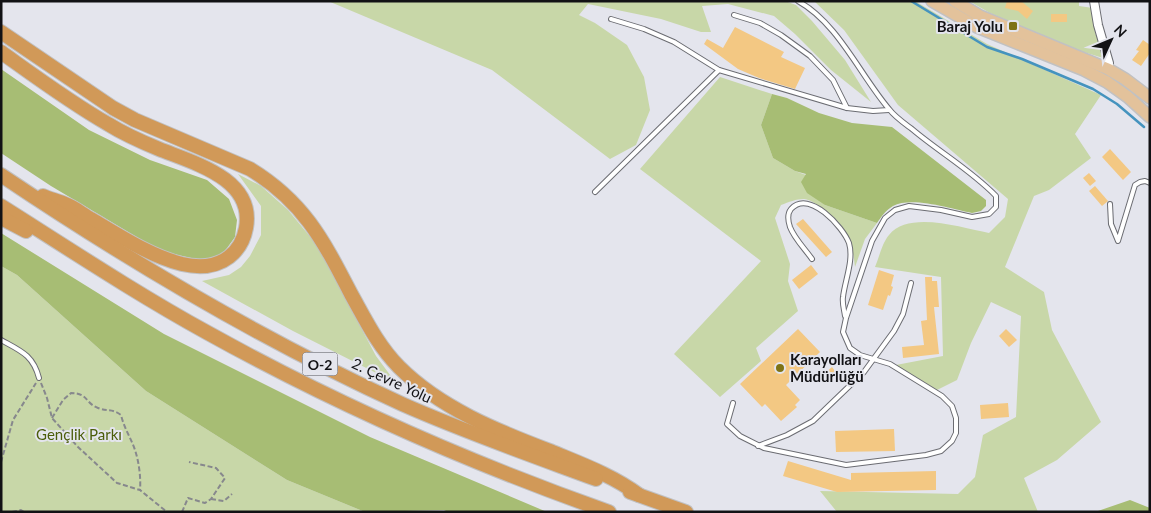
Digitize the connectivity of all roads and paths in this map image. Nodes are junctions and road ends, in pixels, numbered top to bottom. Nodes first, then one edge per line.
1 (798, 1) edge
2 (932, 1) edge
3 (955, 1) edge
4 (1094, 1) edge
5 (734, 15) dead end
6 (611, 19) dead end
7 (1, 32) edge
8 (1, 52) edge
9 (1108, 69) junction
10 (719, 70) junction
11 (1150, 98) edge
12 (847, 108) junction
13 (890, 110) junction
14 (1150, 116) edge
15 (1, 175) edge
16 (1150, 184) edge
17 (24, 190) junction
18 (595, 192) dead end
19 (1110, 204) dead end
20 (1, 206) edge
21 (1, 218) edge
22 (73, 252) junction
23 (812, 259) dead end
24 (912, 283) dead end
25 (846, 318) junction
26 (1, 340) edge
27 (874, 359) junction
28 (39, 378) junction
29 (733, 403) dead end
30 (52, 418) junction
31 (758, 446) junction
32 (1, 462) edge
33 (188, 462) dead end
34 (140, 490) junction
35 (554, 493) junction
36 (232, 494) dead end
37 (639, 495) junction
38 (211, 499) junction
39 (578, 507) dead end
40 (12, 512) edge
41 (24, 512) edge
42 (167, 512) edge
43 (182, 512) edge
44 (609, 512) edge
45 (686, 512) edge

1 - 13 lane
2 - 14 main road
3 - 9 main road
4 - 9 street
5 - 12 lane
6 - 10 lane
7 - 37 highway
8 - 17 highway
9 - 11 main road
10 - 12 lane
10 - 18 lane
12 - 13 lane
13 - 25 lane
15 - 17 highway, 2. Çevre Yolu / O-2
16 - 19 lane
17 - 37 highway, 2. Çevre Yolu / O-2
20 - 22 highway, O-2
21 - 22 highway
22 - 35 highway, O-2
23 - 25 lane
24 - 27 lane
25 - 27 lane
26 - 28 lane
27 - 31 lane
27 - 31 lane
28 - 30 path
28 - 32 path
29 - 31 lane
30 - 34 path
30 - 34 path
33 - 38 path
34 - 42 path
35 - 39 lane
35 - 44 highway, O-2
36 - 38 path
37 - 45 highway, 2. Çevre Yolu / O-2
38 - 43 path
40 - 41 path

